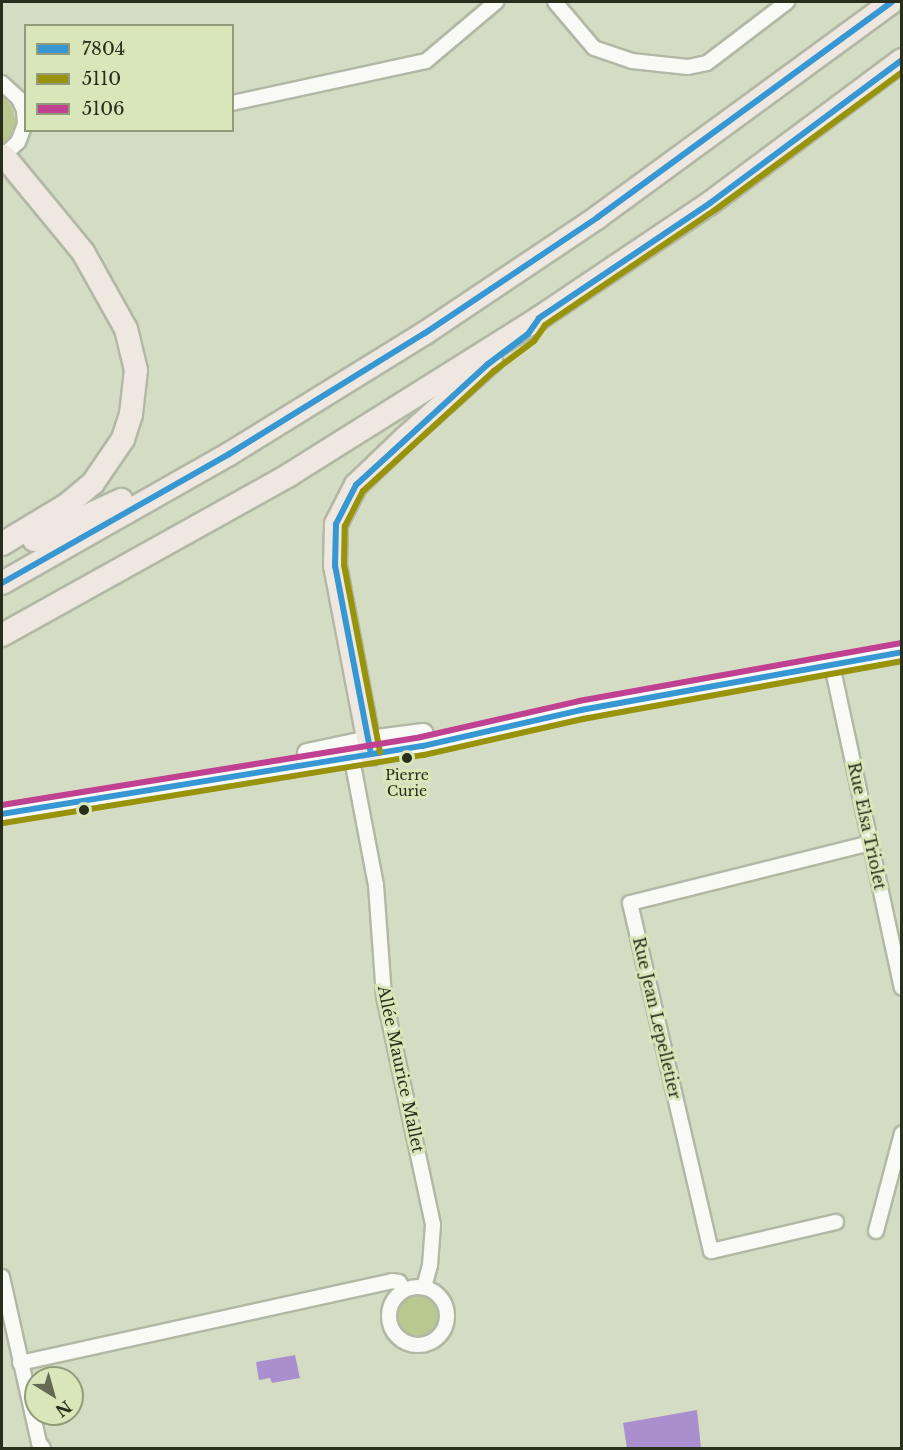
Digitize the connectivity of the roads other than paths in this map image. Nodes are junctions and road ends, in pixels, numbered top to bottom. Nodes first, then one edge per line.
1 (495, 2) edge
2 (555, 2) edge
3 (787, 2) edge
4 (891, 2) edge
5 (902, 60) edge
6 (2, 83) edge
7 (234, 103) edge
8 (24, 110) edge
9 (24, 127) edge
10 (3, 156) edge
11 (539, 318) junction
12 (266, 431) junction
13 (2, 544) edge
14 (2, 555) edge
15 (2, 583) edge
16 (2, 635) edge
17 (902, 652) edge
18 (832, 665) junction
19 (360, 749) junction
20 (2, 814) edge
21 (872, 843) junction
22 (902, 988) edge
23 (902, 1133) edge
24 (836, 1222) dead end
25 (876, 1231) dead end
26 (2, 1277) edge
27 (424, 1287) junction
28 (404, 1290) junction
29 (20, 1363) junction
30 (43, 1449) edge

1 - 7 street
2 - 3 street
4 - 12 highway
5 - 11 highway
6 - 8 street
9 - 10 street
10 - 13 highway
11 - 16 highway
11 - 19 highway
12 - 14 highway
12 - 15 highway
17 - 18 street
18 - 19 street
18 - 21 street, Rue Elsa Triolet
19 - 20 street
19 - 27 street, Allée Maurice Mallet
21 - 22 street, Rue Elsa Triolet
21 - 24 street, Rue Jean Lepelletier
23 - 25 street
26 - 29 street
27 - 28 street
27 - 28 street
28 - 29 street
29 - 30 street

